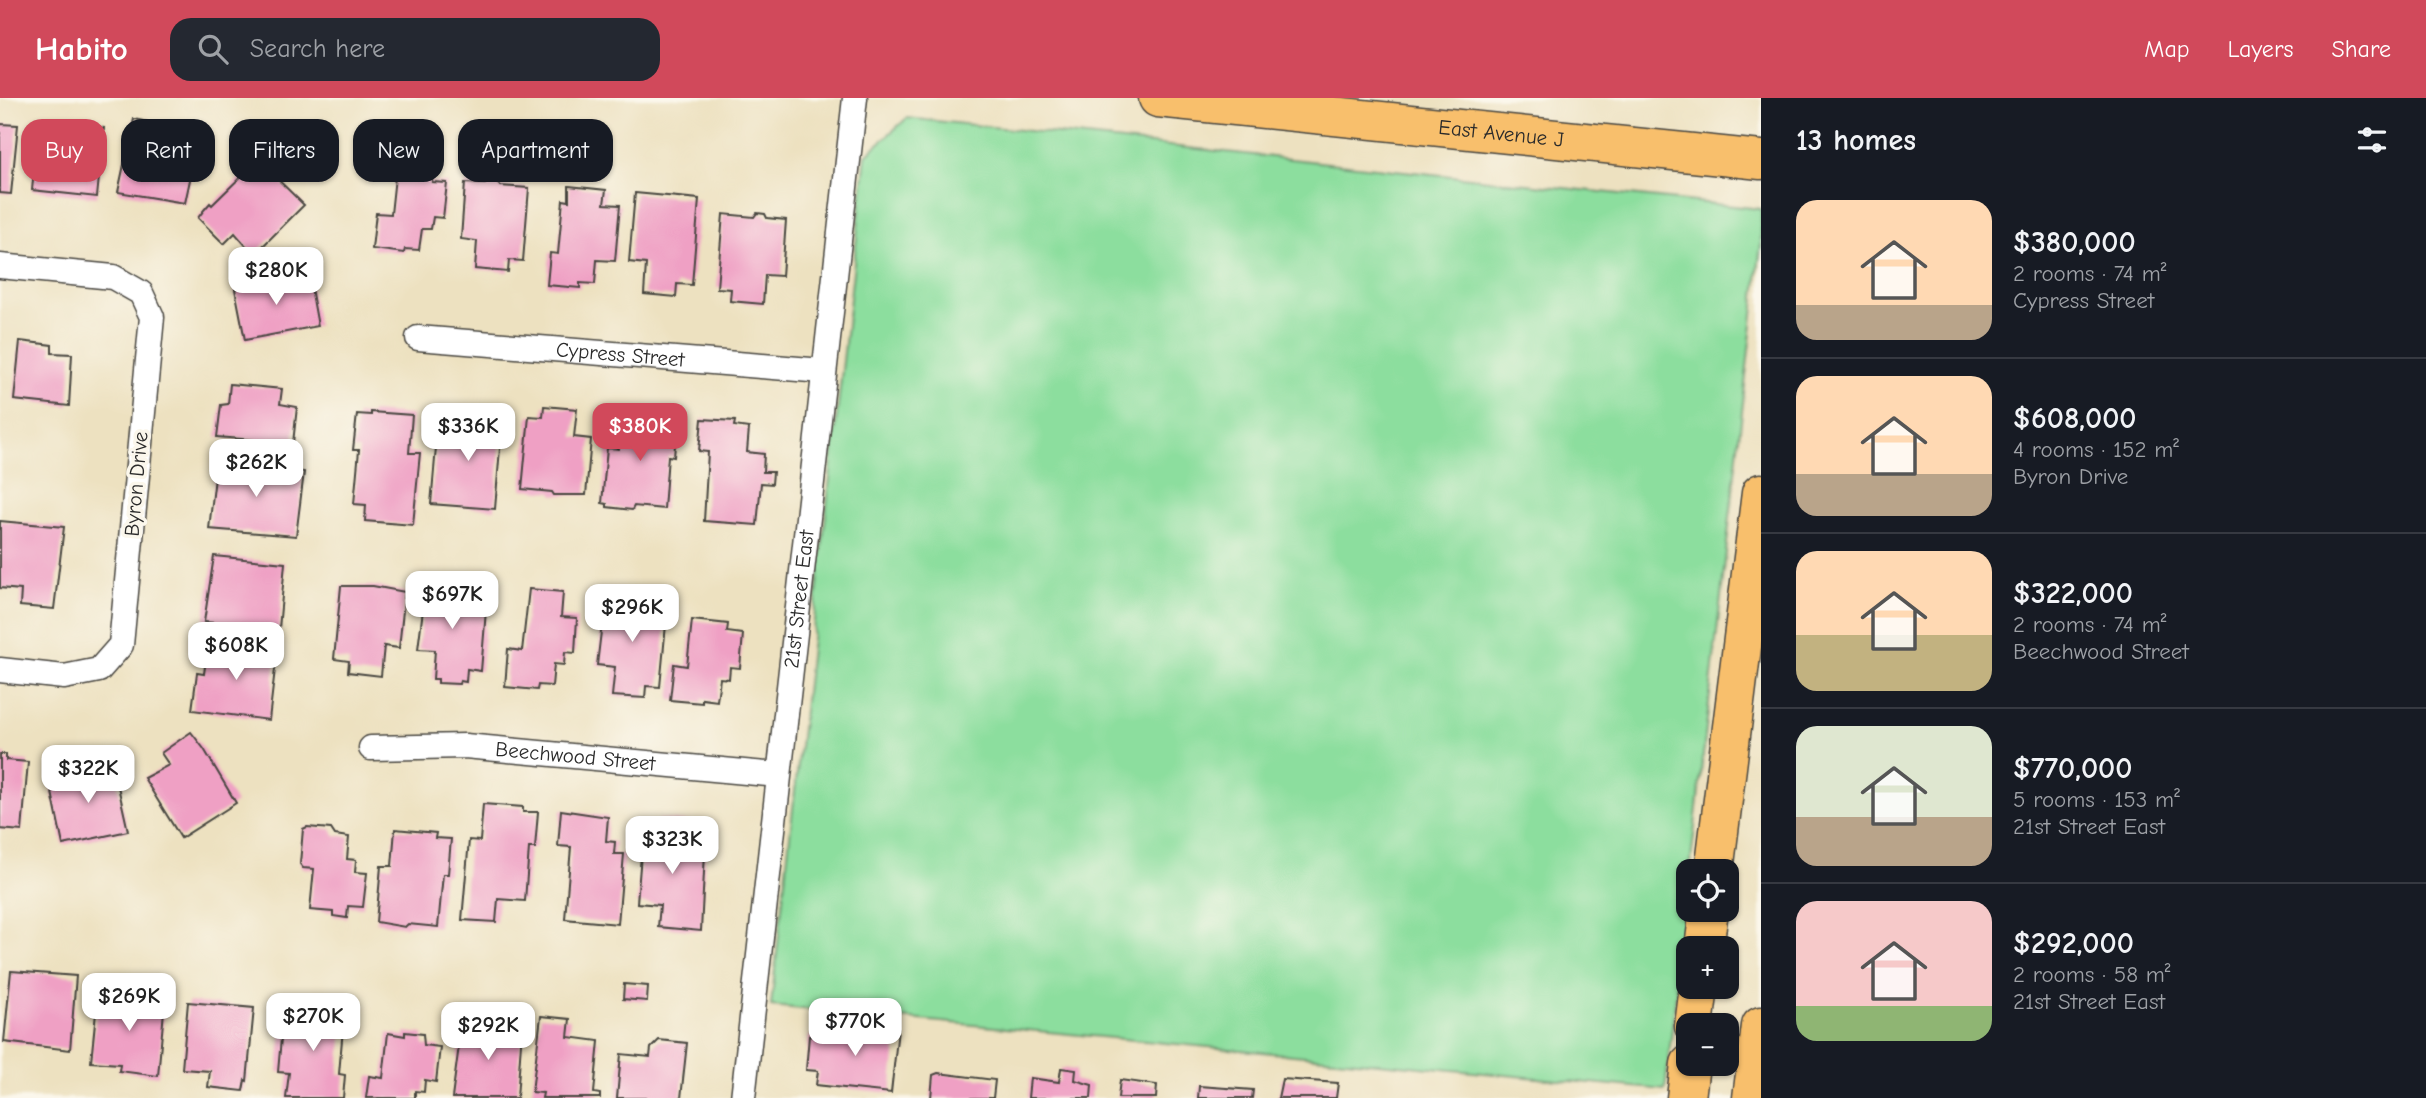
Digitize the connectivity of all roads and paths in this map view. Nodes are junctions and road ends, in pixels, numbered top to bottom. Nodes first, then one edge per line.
1 (855, 98) edge
2 (1158, 98) edge
3 (1761, 160) edge
4 (0, 266) edge
5 (418, 338) dead end
6 (823, 371) junction
7 (1761, 493) edge
8 (0, 670) edge
9 (372, 748) dead end
10 (778, 775) junction
11 (1716, 859) edge
12 (1752, 1049) edge
13 (1689, 1076) edge
14 (743, 1098) edge
15 (1686, 1098) edge
16 (1752, 1098) edge

1 - 6 street, 21st Street East
2 - 3 main road, East Avenue J
4 - 8 street, Byron Drive
5 - 6 street, Cypress Street
6 - 10 street, 21st Street East
7 - 11 main road
9 - 10 street, Beechwood Street
10 - 14 street, 21st Street East
12 - 16 main road
13 - 15 main road

